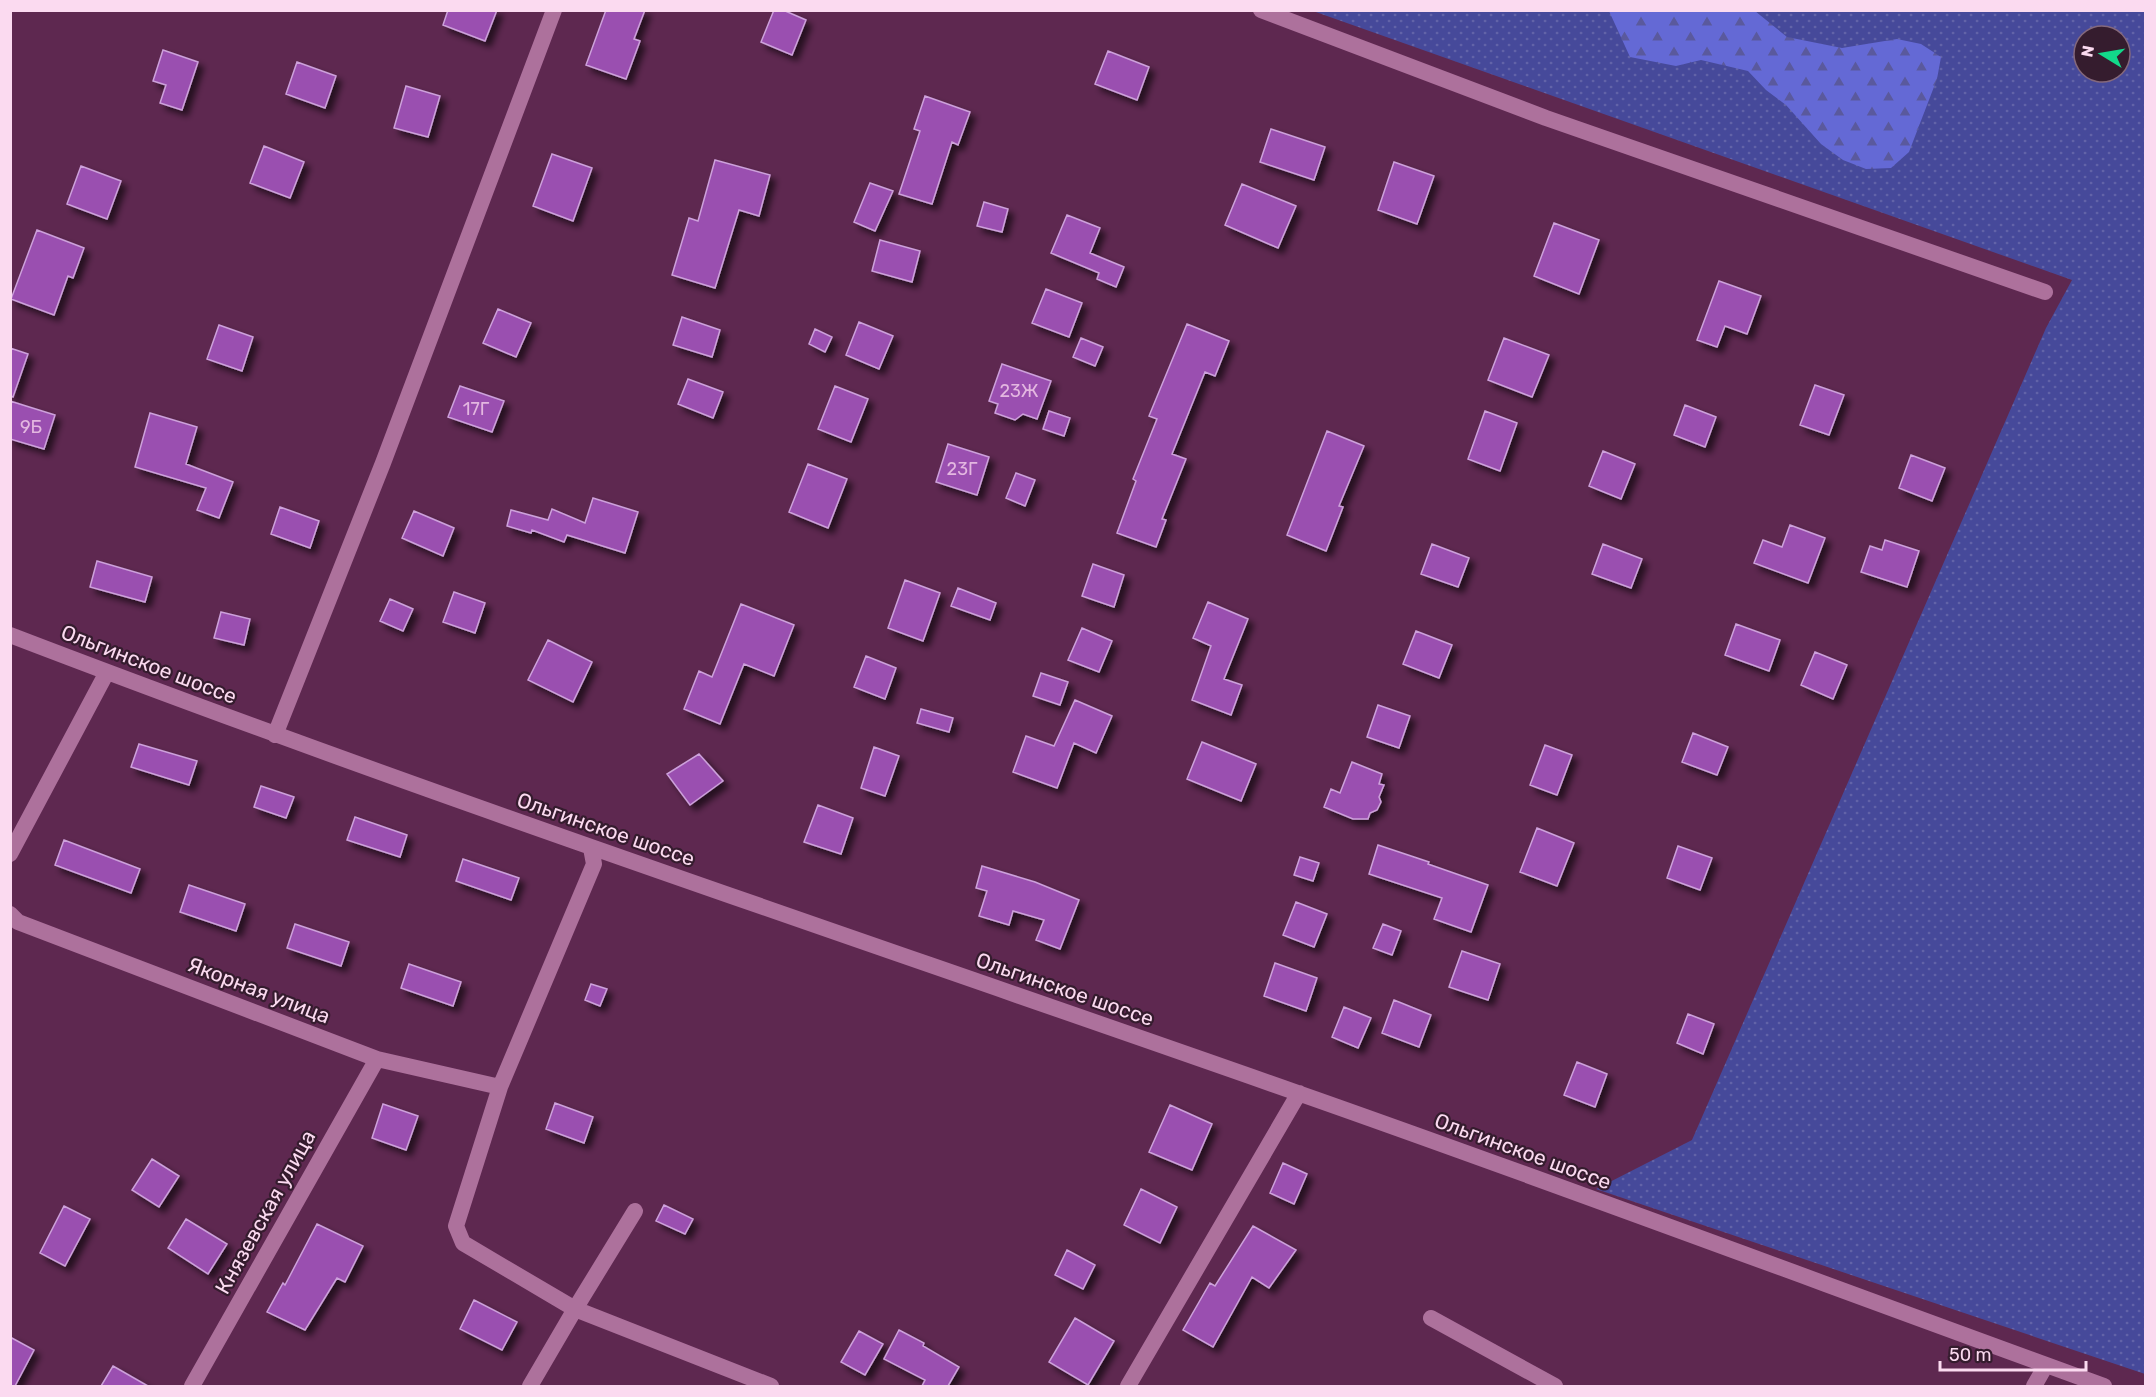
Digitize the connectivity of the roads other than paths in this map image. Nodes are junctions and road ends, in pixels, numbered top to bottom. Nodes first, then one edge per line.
1 (554, 10) edge
2 (1261, 10) edge
3 (2045, 292) dead end
4 (10, 635) edge
5 (107, 672) junction
6 (276, 735) junction
7 (591, 848) junction
8 (10, 854) edge
9 (10, 914) edge
10 (377, 1059) junction
11 (500, 1087) junction
12 (1299, 1093) junction
13 (635, 1211) dead end
14 (575, 1308) junction
15 (1431, 1318) dead end
16 (2046, 1365) junction
17 (192, 1386) edge
18 (530, 1386) edge
19 (771, 1386) edge
20 (1128, 1386) edge
21 (1555, 1386) edge
22 (2034, 1386) edge
23 (2104, 1386) edge

1 - 6 street
2 - 3 street
4 - 5 street, Ольгинское шоссе
5 - 6 street, Ольгинское шоссе
5 - 8 street
6 - 7 street, Ольгинское шоссе
7 - 11 street
7 - 12 street, Ольгинское шоссе
9 - 10 street, Якорная улица
10 - 11 street, Якорная улица
10 - 17 street, Князевская улица
11 - 14 street
12 - 16 street, Ольгинское шоссе
12 - 20 street
13 - 14 street
14 - 18 street
14 - 19 street
15 - 21 street
16 - 22 street
16 - 23 street, Ольгинское шоссе

